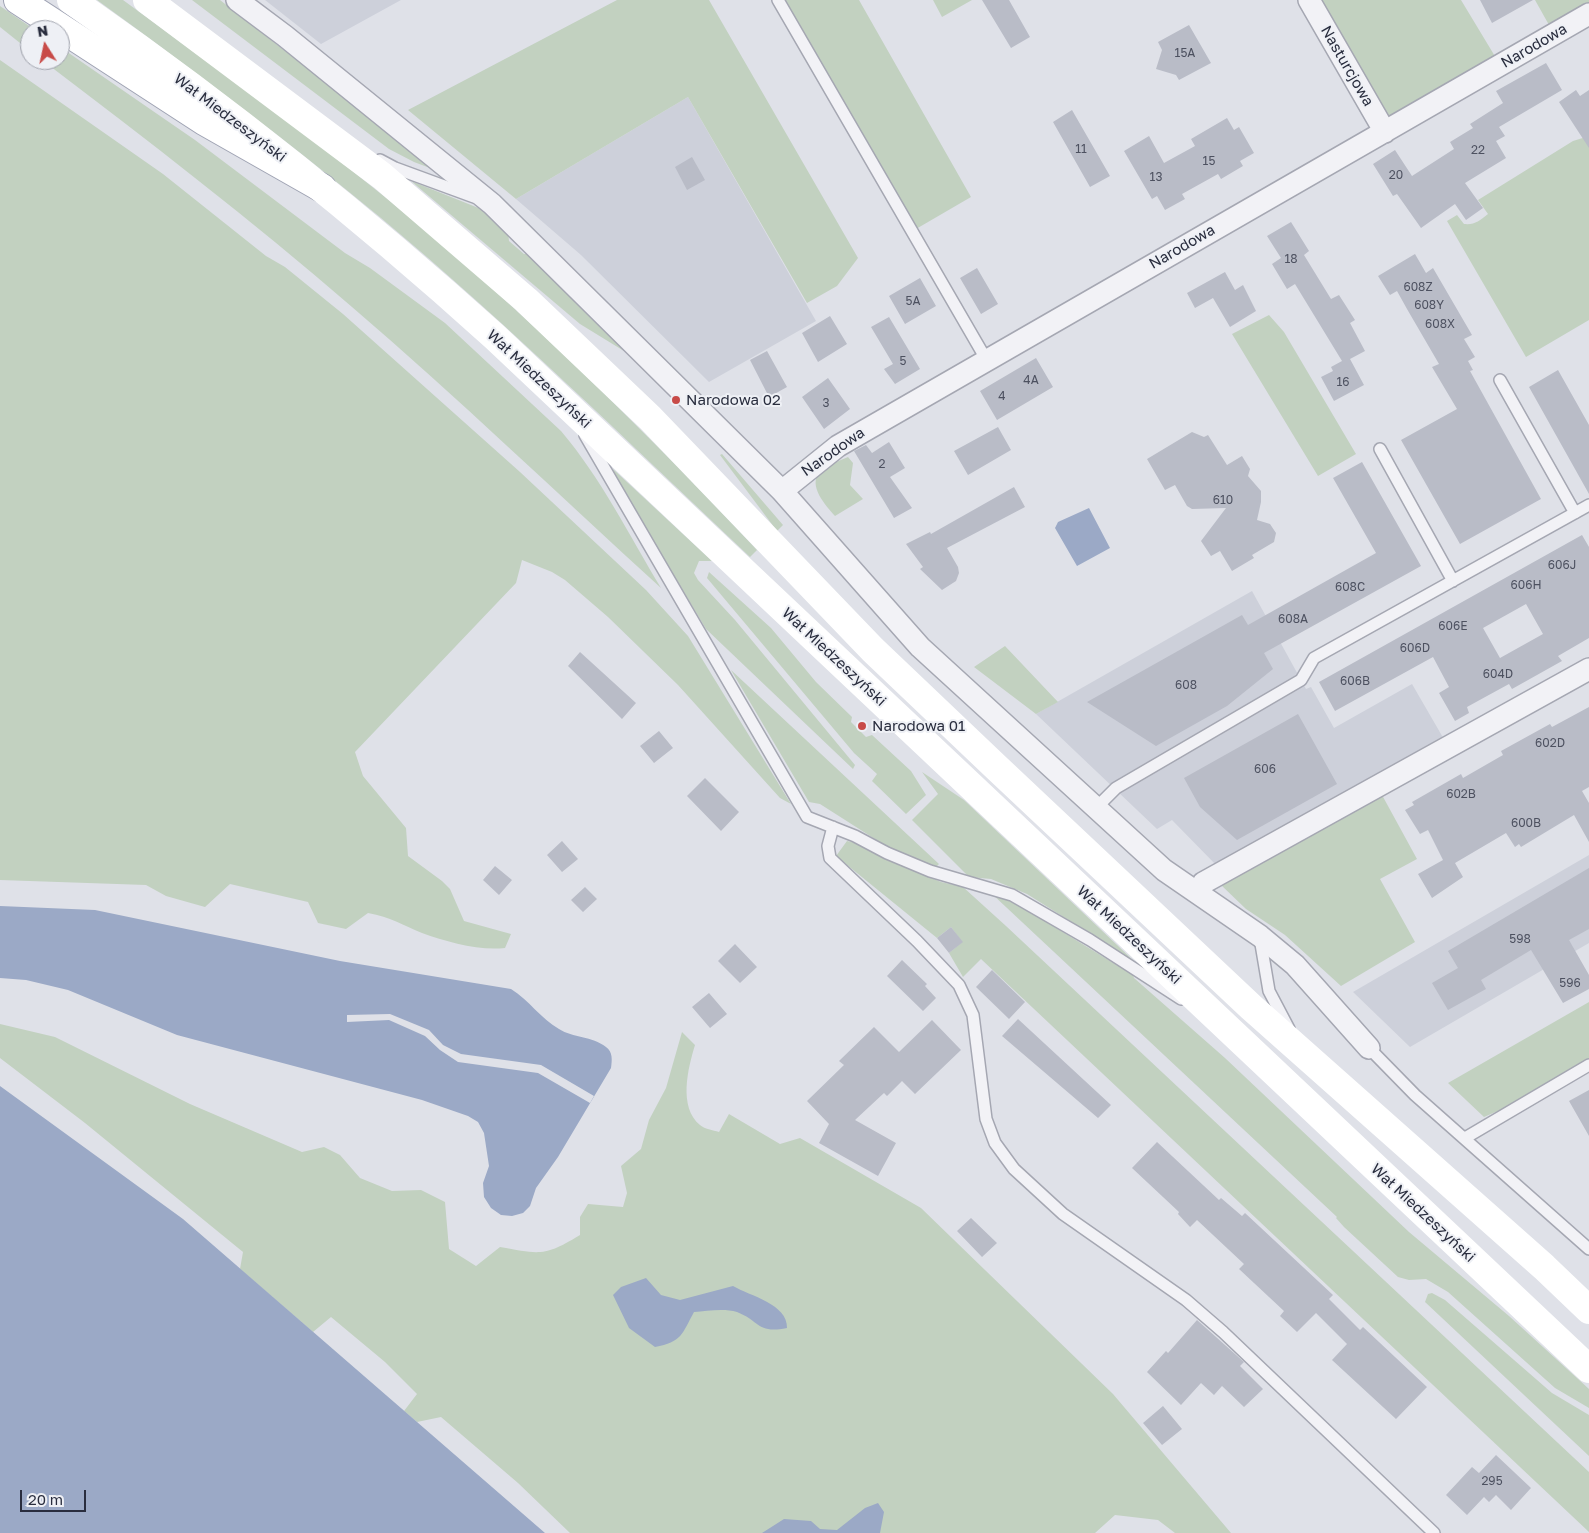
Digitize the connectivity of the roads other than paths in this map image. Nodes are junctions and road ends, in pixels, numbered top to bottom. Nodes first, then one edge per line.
1 (18, 0) edge
2 (72, 0) edge
3 (147, 0) edge
4 (237, 0) edge
5 (778, 0) edge
6 (1309, 0) edge
7 (1589, 14) edge
8 (290, 106) junction
9 (1385, 132) junction
10 (322, 188) junction
11 (492, 204) junction
12 (986, 359) junction
13 (1500, 380) dead end
14 (568, 406) junction
15 (1380, 449) dead end
16 (782, 491) junction
17 (1589, 505) edge
18 (1575, 513) junction
19 (1453, 581) junction
20 (1589, 669) edge
21 (1096, 808) junction
22 (833, 827) junction
23 (1203, 884) dead end
24 (1260, 936) junction
25 (1234, 1034) junction
26 (1369, 1048) joint
27 (1300, 1051) junction
28 (1589, 1065) edge
29 (1464, 1138) junction
30 (1589, 1249) edge
31 (1589, 1310) edge
32 (1589, 1369) edge
33 (1434, 1533) edge

1 - 10 main road
2 - 10 main road, Wał Miedzeszyński
3 - 8 main road, Wał Miedzeszyński
4 - 11 street
5 - 12 lane
6 - 9 street, Nasturcjowa
7 - 9 street, Narodowa
8 - 11 lane
8 - 27 main road, Wał Miedzeszyński
9 - 12 street, Narodowa
10 - 14 main road, Wał Miedzeszyński
11 - 16 street
12 - 16 street, Narodowa
13 - 18 lane
14 - 22 lane
14 - 25 main road, Wał Miedzeszyński
15 - 19 lane
16 - 21 street
17 - 18 lane
18 - 19 lane
19 - 21 lane
20 - 23 street
21 - 24 street
22 - 25 lane
22 - 33 lane
24 - 26 street
24 - 27 lane
25 - 32 main road, Wał Miedzeszyński
26 - 29 lane
27 - 31 main road, Wał Miedzeszyński
28 - 29 lane
29 - 30 lane

